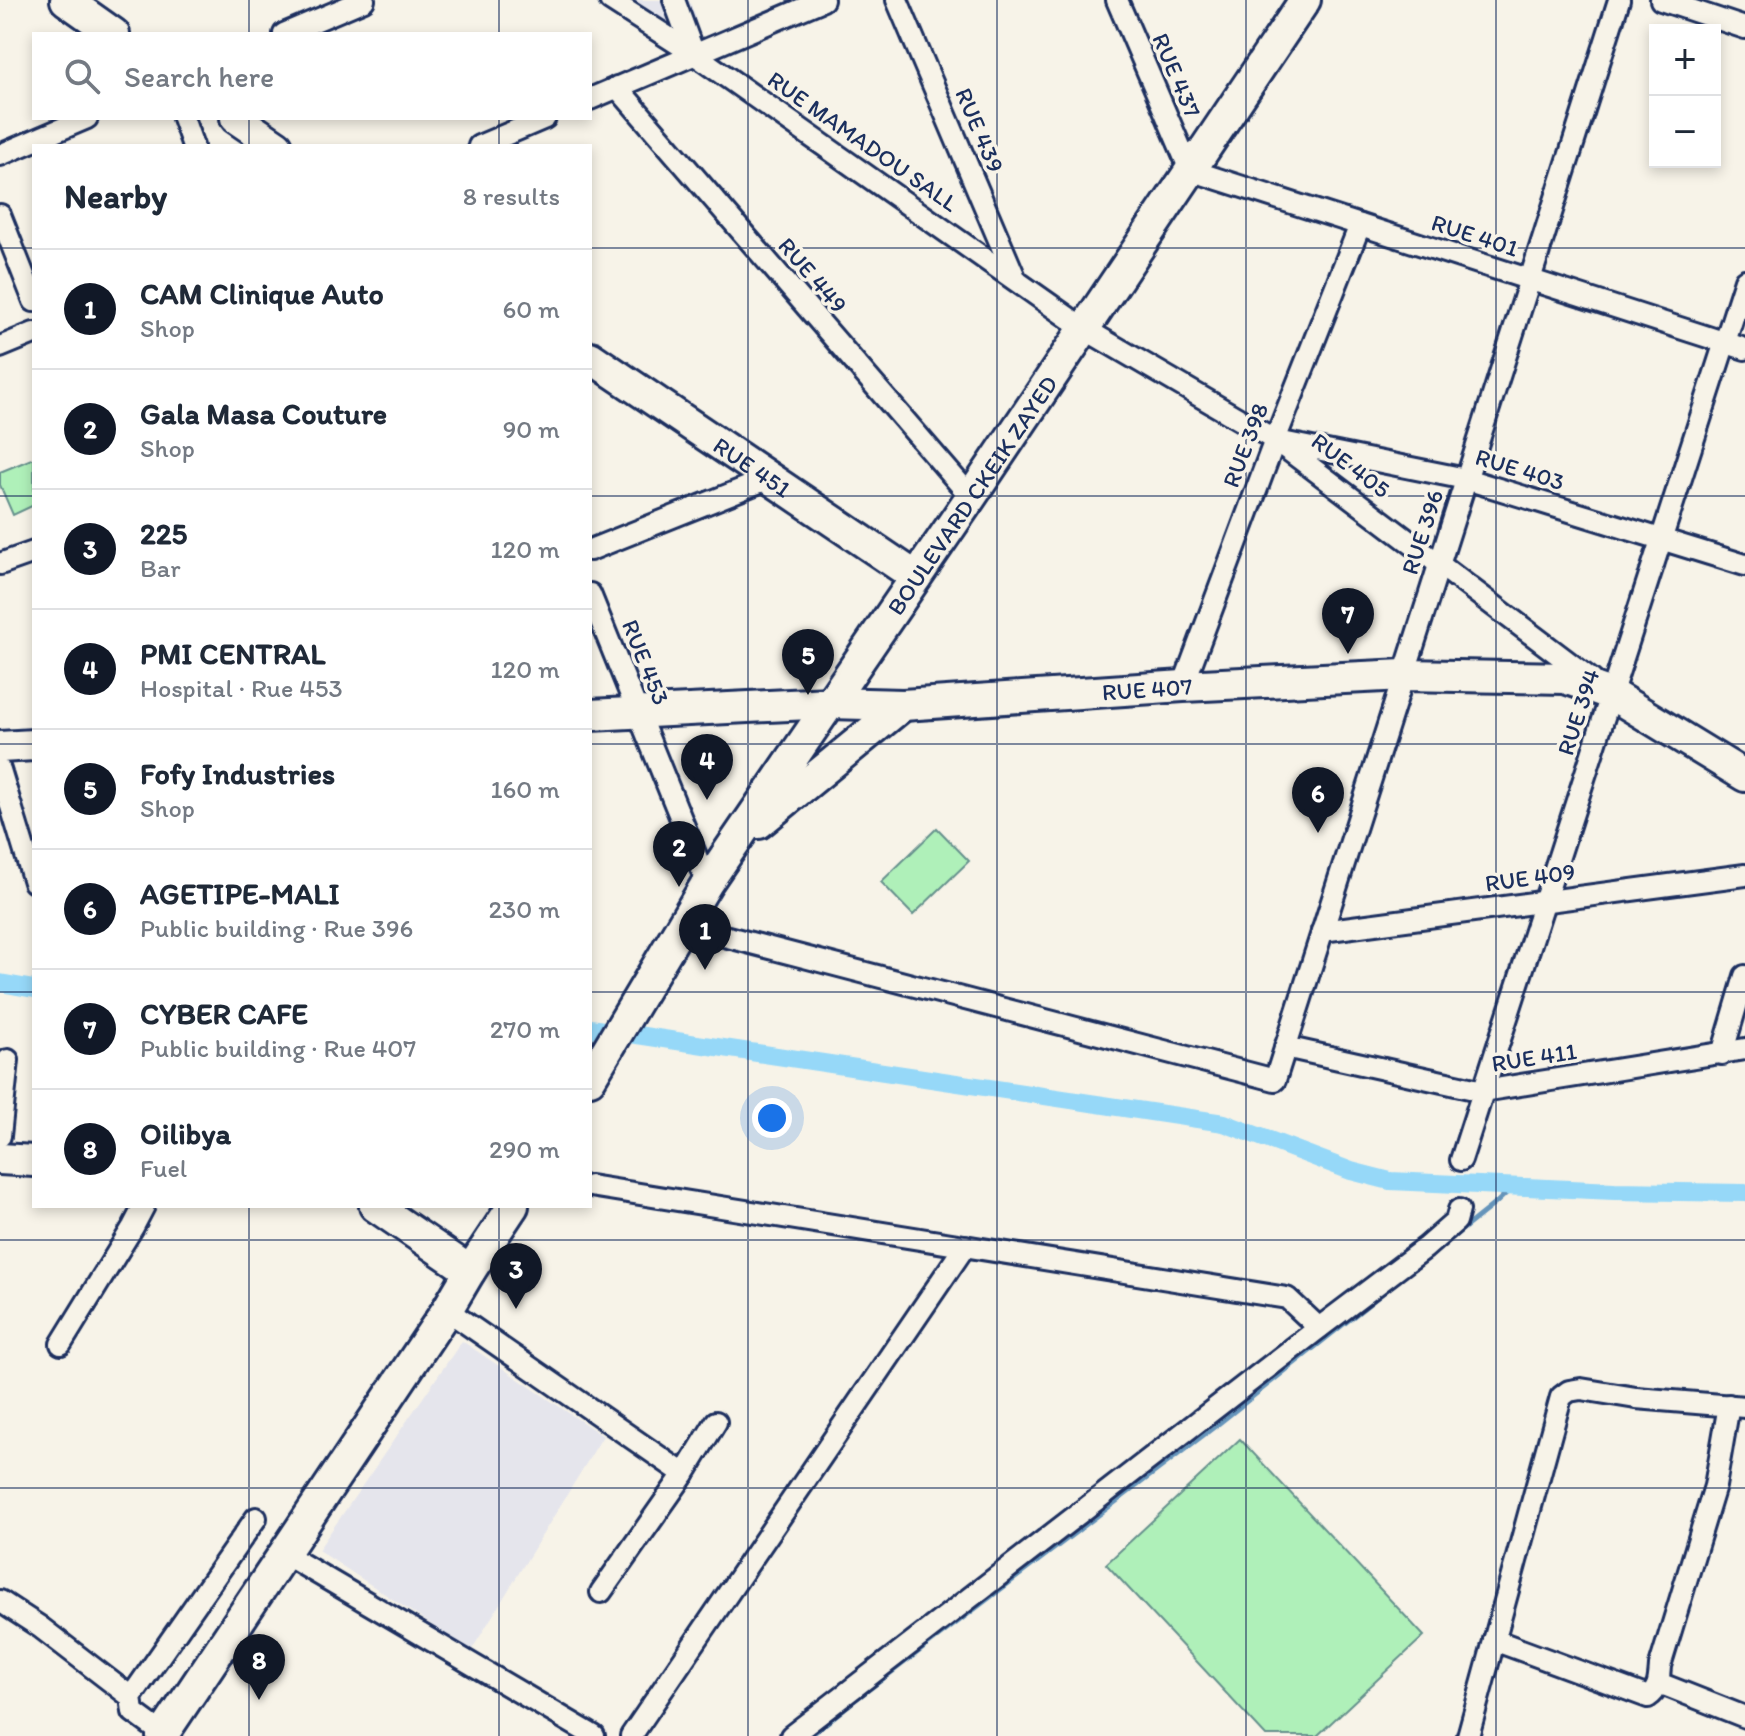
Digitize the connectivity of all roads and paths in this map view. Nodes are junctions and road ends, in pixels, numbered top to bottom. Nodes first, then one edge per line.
1 (66, 0) edge
2 (364, 0) edge
3 (610, 0) edge
4 (674, 0) edge
5 (823, 0) edge
6 (897, 0) edge
7 (1117, 0) edge
8 (1305, 0) edge
9 (1619, 0) edge
10 (1661, 0) edge
11 (1745, 28) edge
12 (111, 32) edge
13 (289, 32) edge
14 (694, 54) junction
15 (617, 87) junction
16 (592, 98) edge
17 (82, 120) edge
18 (184, 120) edge
19 (239, 120) edge
20 (540, 120) edge
21 (192, 144) edge
22 (274, 144) edge
23 (484, 144) edge
24 (0, 155) edge
25 (1190, 170) junction
26 (0, 215) edge
27 (1360, 225) junction
28 (1530, 279) junction
29 (1016, 280) junction
30 (1745, 280) edge
31 (32, 296) edge
32 (1083, 328) junction
33 (32, 334) edge
34 (1735, 345) edge
35 (0, 347) edge
36 (592, 358) edge
37 (1275, 440) junction
38 (770, 478) junction
39 (1466, 479) junction
40 (971, 497) junction
41 (1661, 539) junction
42 (592, 549) edge
43 (32, 553) edge
44 (0, 564) edge
45 (1439, 565) junction
46 (1745, 565) edge
47 (916, 577) junction
48 (592, 599) edge
49 (1404, 675) junction
50 (1183, 686) junction
51 (1611, 694) junction
52 (830, 703) junction
53 (903, 705) junction
54 (638, 712) junction
55 (592, 715) edge
56 (32, 745) edge
57 (0, 747) edge
58 (0, 770) edge
59 (1745, 776) edge
60 (731, 846) junction
61 (32, 875) edge
62 (1745, 875) edge
63 (707, 883) junction
64 (1545, 901) junction
65 (682, 925) junction
66 (1322, 931) junction
67 (1745, 976) edge
68 (1285, 1047) junction
69 (1745, 1049) edge
70 (1722, 1054) junction
71 (8, 1060) dead end
72 (594, 1073) edge
73 (1483, 1091) junction
74 (0, 1136) edge
75 (0, 1159) edge
76 (1461, 1160) dead end
77 (32, 1161) edge
78 (592, 1186) edge
79 (143, 1208) edge
80 (378, 1208) edge
81 (512, 1208) edge
82 (1459, 1210) dead end
83 (965, 1246) junction
84 (470, 1271) junction
85 (447, 1310) junction
86 (1319, 1328) junction
87 (61, 1344) dead end
88 (1737, 1406) edge
89 (716, 1422) dead end
90 (684, 1474) junction
91 (256, 1518) dead end
92 (283, 1553) junction
93 (601, 1592) dead end
94 (0, 1601) edge
95 (1494, 1640) junction
96 (1659, 1683) junction
97 (131, 1697) junction
98 (1745, 1717) edge
99 (162, 1735) edge
100 (594, 1736) edge
101 (631, 1736) edge
102 (791, 1736) edge
103 (1468, 1736) edge

1 - 12 main road
2 - 13 street
3 - 14 street, RUE MAMADOU SALL
4 - 14 street
5 - 14 street
6 - 29 street, RUE 439
7 - 25 street, RUE 437
8 - 25 main road, BOULEVARD CKEIK ZAYED
9 - 28 street, RUE 396
10 - 11 street
14 - 15 street
14 - 29 street, RUE MAMADOU SALL
15 - 16 street
15 - 40 street, RUE 449
17 - 24 street
18 - 21 street
19 - 22 main road
20 - 23 street
25 - 27 street, RUE 401
25 - 32 main road, BOULEVARD CKEIK ZAYED
26 - 31 street
27 - 28 street, RUE 401
27 - 37 street, RUE 398
28 - 34 street, RUE 401
28 - 39 street, RUE 396
29 - 32 street, RUE MAMADOU SALL
30 - 34 street, RUE 394
32 - 37 street, RUE 405
32 - 40 main road, BOULEVARD CKEIK ZAYED
33 - 35 street
34 - 41 street, RUE 394
36 - 38 main road, RUE 451
37 - 39 street, RUE 403
37 - 45 street, RUE 405
37 - 50 street, RUE 398
38 - 42 street
38 - 47 main road, RUE 451
39 - 41 street, RUE 403
39 - 45 street, RUE 396
40 - 47 main road, BOULEVARD CKEIK ZAYED
41 - 46 street, RUE 403
41 - 51 street, RUE 394
43 - 44 street
45 - 49 street, RUE 396
45 - 51 street, RUE 405
47 - 52 main road, BOULEVARD CKEIK ZAYED
48 - 54 street, RUE 453
49 - 50 main road, RUE 407
49 - 51 main road, RUE 407
49 - 66 street, RUE 396
50 - 53 main road, RUE 407
51 - 59 main road, RUE 407
51 - 64 street, RUE 394
52 - 53 main road, RUE 407
52 - 54 main road, RUE 407
52 - 60 main road, BOULEVARD CKEIK ZAYED
53 - 60 main road
54 - 55 main road, RUE 407
54 - 63 street, RUE 453
56 - 57 main road
58 - 61 street
60 - 63 main road, BOULEVARD CKEIK ZAYED
62 - 64 street, RUE 409
63 - 65 main road, BOULEVARD CKEIK ZAYED
64 - 66 street, RUE 409
64 - 73 street, RUE 394
65 - 68 street, RUE 396
65 - 72 main road, BOULEVARD CKEIK ZAYED
66 - 68 street, RUE 396
67 - 70 street
68 - 73 street, RUE 411
69 - 70 street, RUE 411
70 - 73 street, RUE 411
71 - 74 street
73 - 76 street, RUE 394
75 - 77 main road
78 - 83 street
79 - 87 street
80 - 84 main road
81 - 84 main road
82 - 86 street
83 - 86 street
83 - 101 street
84 - 85 main road
85 - 90 street
85 - 92 main road
86 - 102 street
88 - 95 street
88 - 96 street
89 - 90 street
90 - 93 street
91 - 97 street
92 - 99 main road
92 - 100 street
94 - 97 street
95 - 96 street
95 - 103 street
96 - 98 street
97 - 99 street

